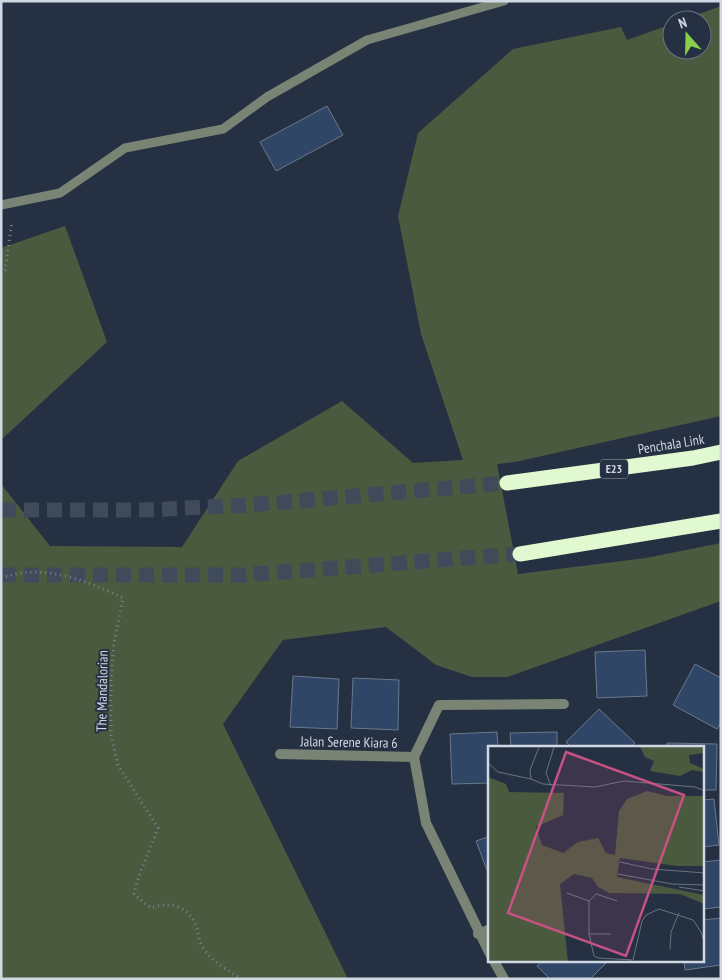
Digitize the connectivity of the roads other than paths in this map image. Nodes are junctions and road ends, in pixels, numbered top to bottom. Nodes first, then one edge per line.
1 (504, 1) edge
2 (1, 205) edge
3 (721, 452) edge
4 (507, 483) tunnel mouth
5 (721, 521) edge
6 (520, 554) tunnel mouth
7 (564, 704) dead end
8 (280, 754) dead end
9 (414, 757) junction
10 (488, 930) edge
11 (478, 934) junction
12 (488, 951) edge
13 (495, 962) edge
14 (504, 979) edge

1 - 2 lane
3 - 4 highway, Penchala Link / E23
5 - 6 highway
7 - 9 street
8 - 9 street, Jalan Serene Kiara 6
9 - 11 street, Jalan Serene Kiara 6
10 - 11 street
11 - 12 street, Jalan Serene Kiara 6
13 - 14 street

